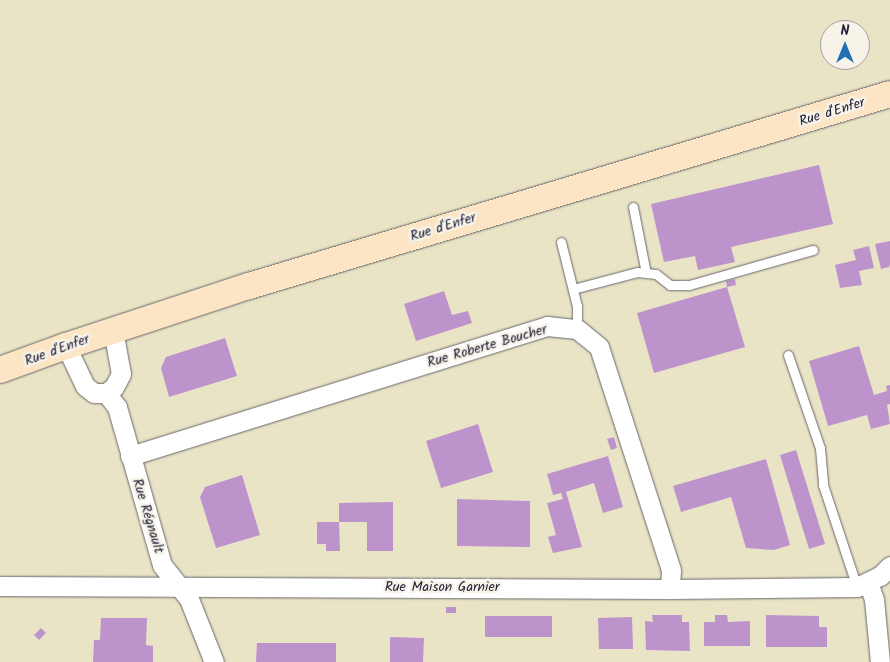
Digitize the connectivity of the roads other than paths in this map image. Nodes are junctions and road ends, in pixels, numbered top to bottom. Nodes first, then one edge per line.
1 (890, 94) edge
2 (633, 207) dead end
3 (561, 242) dead end
4 (813, 250) dead end
5 (646, 273) junction
6 (573, 289) junction
7 (577, 329) junction
8 (113, 330) junction
9 (66, 346) junction
10 (788, 355) dead end
11 (0, 370) edge
12 (106, 393) junction
13 (130, 456) junction
14 (890, 566) edge
15 (862, 585) junction
16 (0, 586) edge
17 (181, 588) junction
18 (670, 589) junction
19 (214, 662) edge
20 (880, 662) edge

1 - 8 street, Rue d'Enfer
2 - 5 lane
3 - 6 lane
4 - 5 lane
5 - 6 lane
6 - 7 lane
7 - 13 street, Rue Roberte Boucher
7 - 18 street
8 - 9 street, Rue d'Enfer
8 - 12 street
9 - 11 street, Rue d'Enfer
9 - 12 street
10 - 15 lane
12 - 13 street, Rue Régnault
13 - 17 street, Rue Régnault
14 - 15 street
15 - 18 street, Rue Maison Garnier
15 - 20 street
16 - 17 street, Rue Maison Garnier
17 - 18 street, Rue Maison Garnier
17 - 19 street, Rue Régnault

